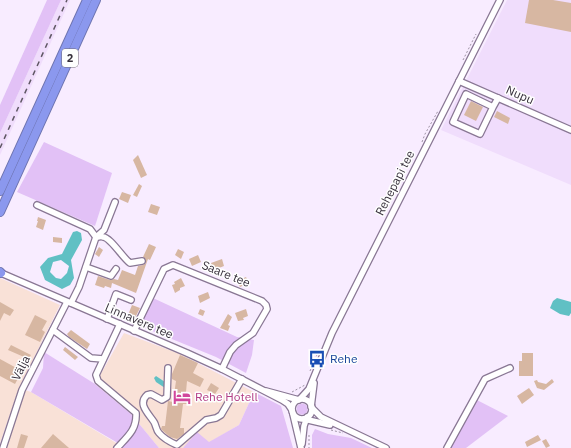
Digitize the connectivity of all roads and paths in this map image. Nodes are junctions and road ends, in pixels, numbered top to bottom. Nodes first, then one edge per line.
1 (87, 0) edge
2 (96, 0) edge
3 (500, 0) edge
4 (459, 81) junction
5 (498, 98) junction
6 (493, 108) junction
7 (571, 129) edge
8 (0, 191) edge
9 (114, 202) dead end
10 (37, 205) dead end
11 (0, 212) edge
12 (96, 237) junction
13 (142, 261) dead end
14 (86, 267) junction
15 (116, 269) dead end
16 (0, 273) edge
17 (131, 300) dead end
18 (69, 302) junction
19 (107, 319) junction
20 (120, 324) junction
21 (53, 330) junction
22 (134, 331) junction
23 (102, 359) junction
24 (168, 368) dead end
25 (510, 368) dead end
26 (222, 369) junction
27 (314, 377) junction
28 (242, 379) junction
29 (266, 391) junction
30 (300, 400) junction
31 (312, 407) junction
32 (292, 410) junction
33 (306, 418) junction
34 (327, 429) dead end
35 (347, 430) junction
36 (309, 433) dead end
37 (3, 448) edge
38 (117, 448) edge
39 (301, 448) edge
40 (309, 448) edge
41 (386, 448) edge
42 (447, 448) edge

1 - 8 highway, 2
2 - 11 highway, 2
3 - 4 street, Rehepapi tee
4 - 5 street, Nupu
4 - 27 street, Rehepapi tee
5 - 6 street
5 - 7 street, Nupu
6 - 6 street
9 - 12 street, Välja
10 - 12 street
12 - 13 street
12 - 14 street, Välja
14 - 15 street
14 - 18 street, Välja
16 - 18 street, Linnavere tee
17 - 19 street
18 - 19 street, Linnavere tee
18 - 21 street, Välja
19 - 20 street, Linnavere tee
20 - 22 street, Linnavere tee
20 - 23 street
21 - 23 street
21 - 37 street, Välja
22 - 26 street, Linnavere tee
22 - 26 street, Saare tee
23 - 38 street
24 - 28 street
25 - 42 street
26 - 28 street, Linnavere tee
27 - 30 street, Rehepapi tee
27 - 31 street, Rehepapi tee
28 - 29 street, Linnavere tee
29 - 30 street, Linnavere tee
29 - 32 street, Linnavere tee
30 - 31 street, Linnavere tee
30 - 32 street
31 - 33 street
31 - 35 street, Linnavere tee
32 - 33 street, Linnavere tee
32 - 39 street
33 - 35 street, Linnavere tee
33 - 39 street
34 - 35 path
35 - 41 street, Linnavere tee
36 - 40 path

